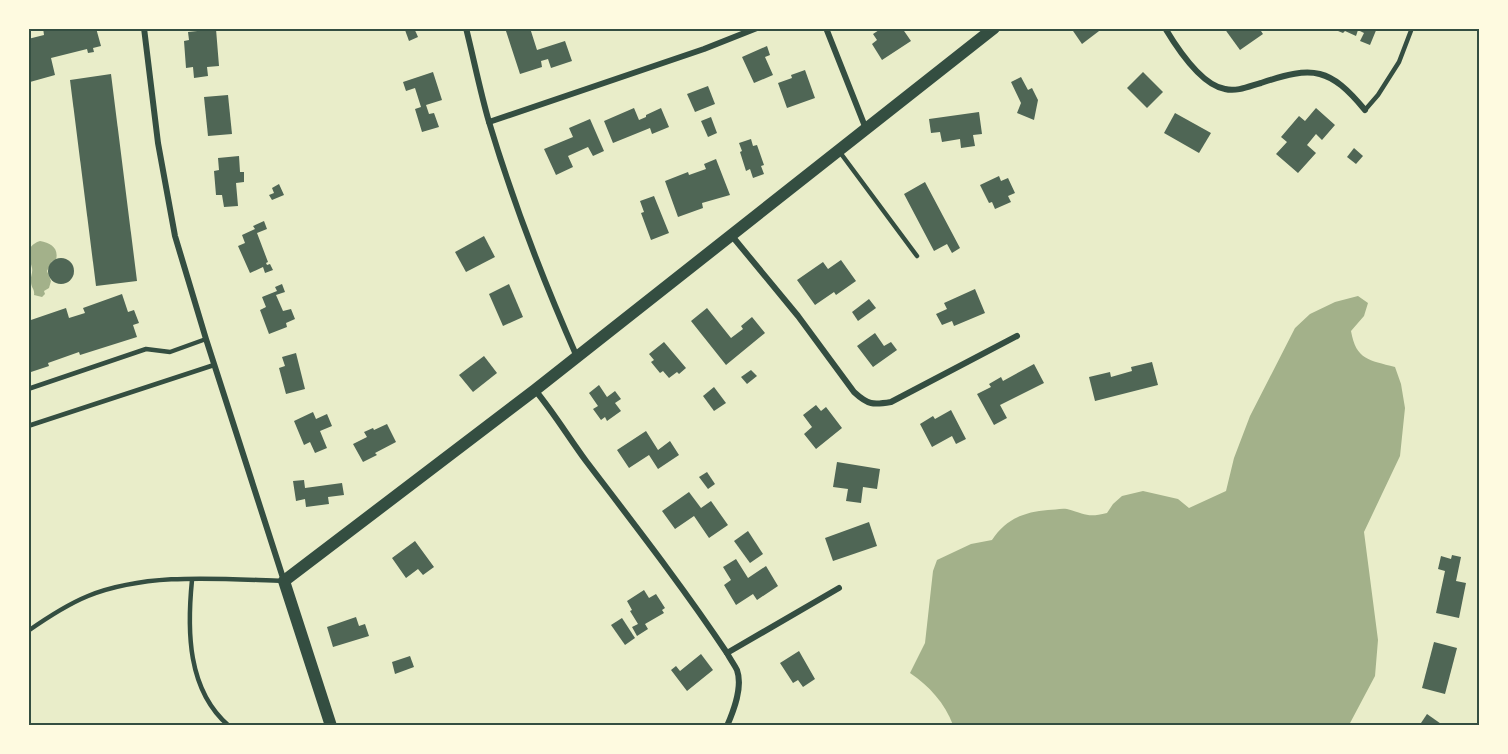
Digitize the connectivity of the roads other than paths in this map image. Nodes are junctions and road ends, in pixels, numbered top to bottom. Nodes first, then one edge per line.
1 (144, 28) edge
2 (466, 28) edge
3 (757, 28) edge
4 (826, 28) edge
5 (994, 28) edge
6 (1165, 28) edge
7 (1412, 28) edge
8 (1365, 111) joint
9 (489, 122) junction
10 (866, 129) junction
11 (839, 151) junction
12 (732, 236) junction
13 (917, 256) dead end
14 (1017, 336) dead end
15 (206, 339) junction
16 (577, 357) junction
17 (214, 365) junction
18 (28, 389) edge
19 (535, 390) junction
20 (28, 426) edge
21 (192, 580) junction
22 (284, 581) junction
23 (839, 588) dead end
24 (28, 631) edge
25 (727, 654) junction
26 (229, 726) edge
27 (331, 726) edge
28 (727, 726) edge

1 - 15 street
2 - 9 street
3 - 9 street
4 - 10 street
5 - 10 main road
6 - 8 street
7 - 8 lane
9 - 16 street
10 - 11 main road
11 - 12 main road
11 - 13 lane
12 - 14 street
12 - 16 main road
15 - 17 street
15 - 18 lane
16 - 19 main road
17 - 20 lane
17 - 22 street
19 - 22 main road
19 - 25 street
21 - 22 lane
21 - 24 lane
21 - 26 lane
22 - 27 main road
23 - 25 street
25 - 28 street

